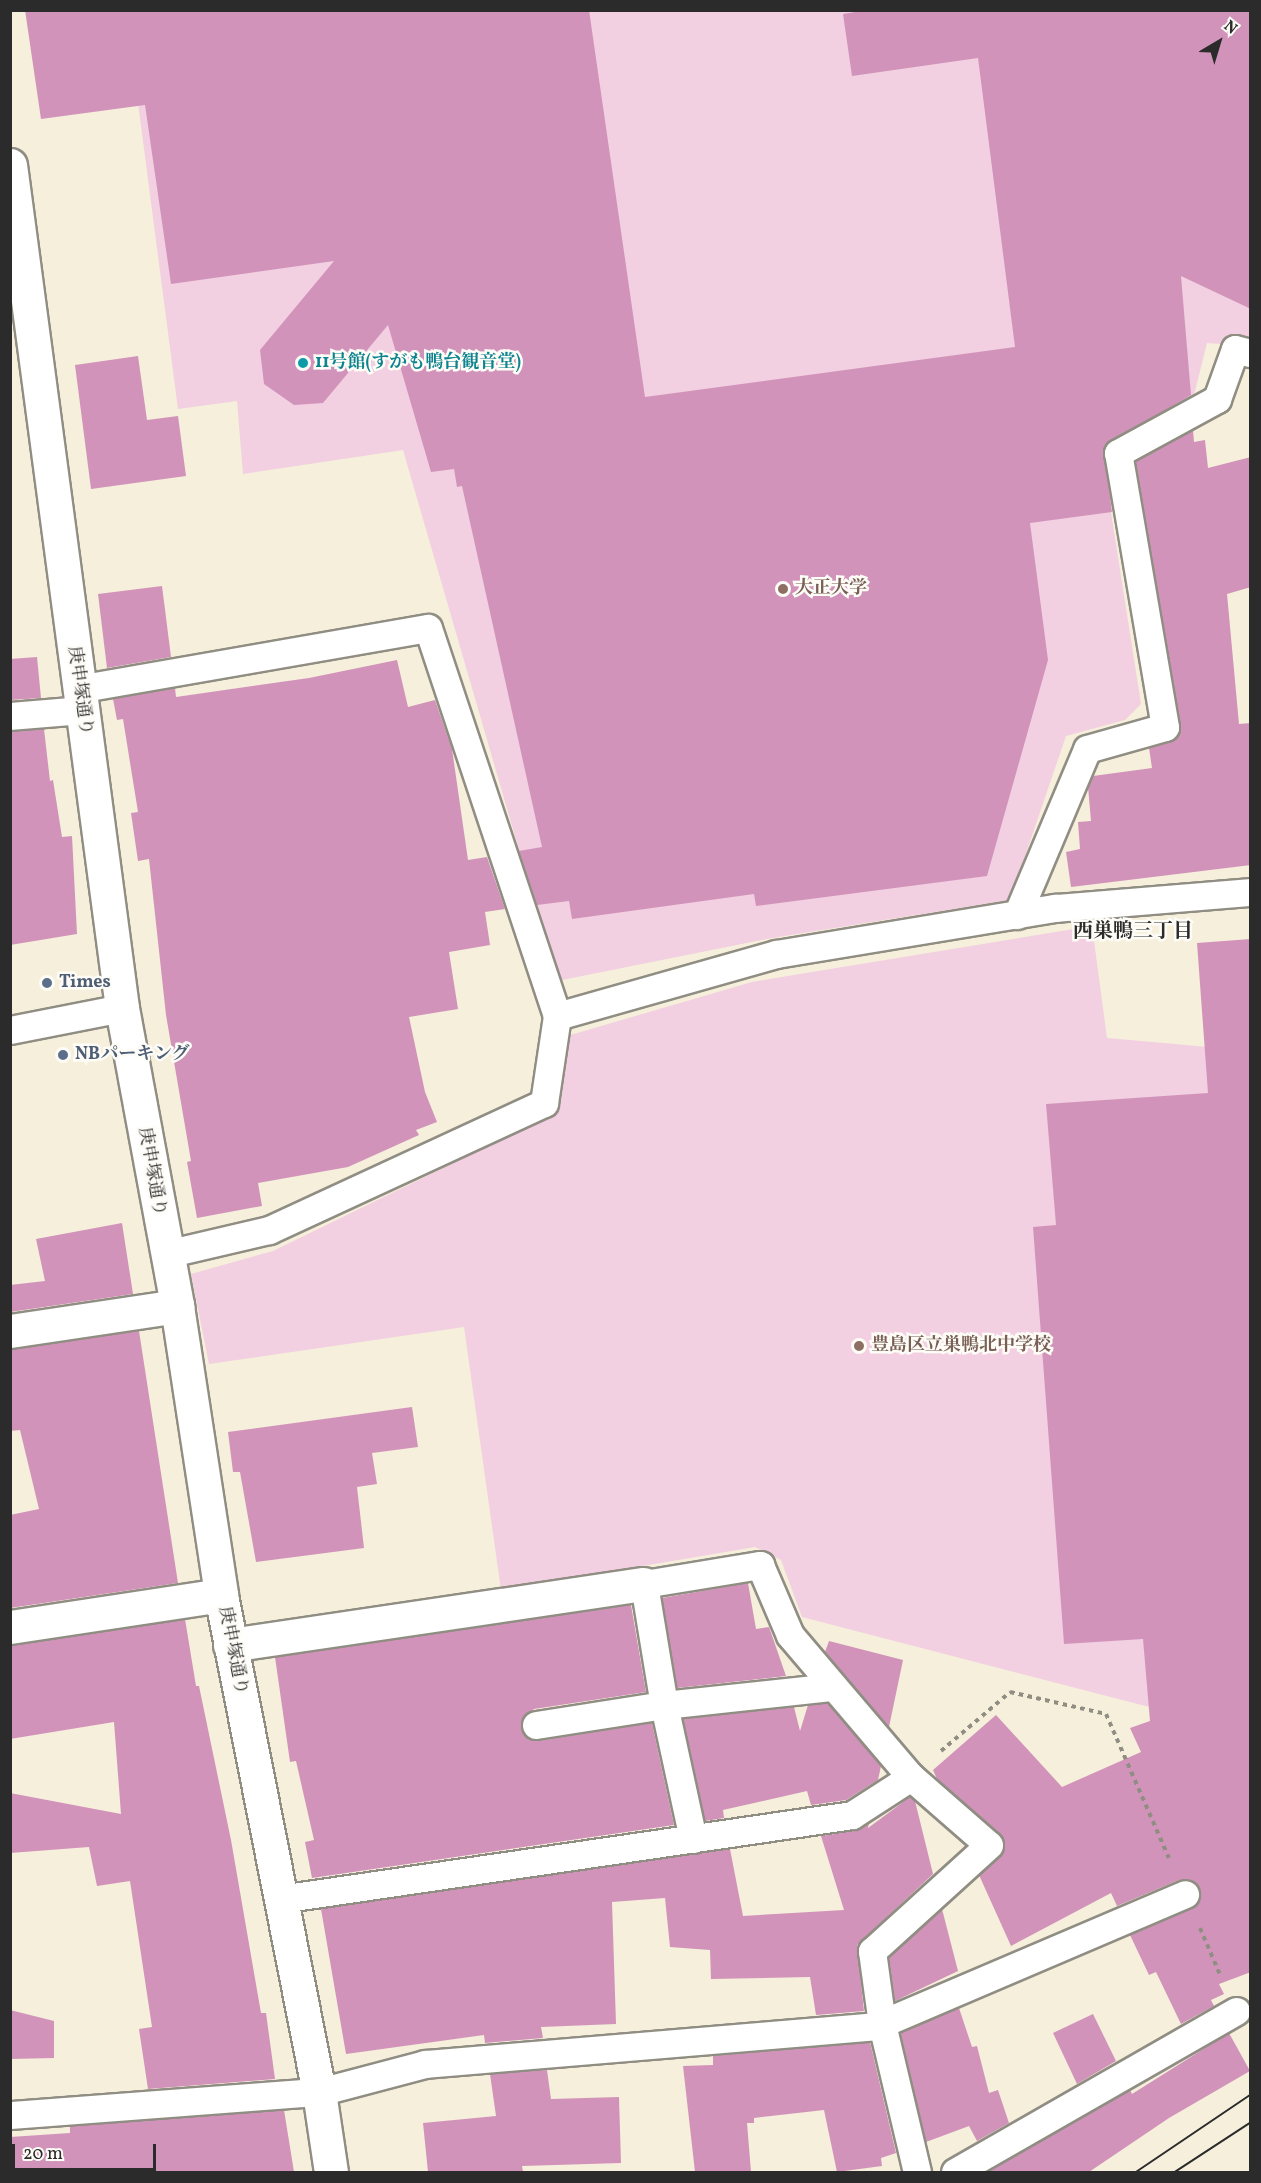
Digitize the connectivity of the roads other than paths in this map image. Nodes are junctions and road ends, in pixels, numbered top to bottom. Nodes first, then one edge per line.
1 (10, 165) edge
2 (1251, 353) edge
3 (79, 700) junction
4 (10, 716) edge
5 (1251, 892) edge
6 (1017, 915) junction
7 (122, 1008) junction
8 (557, 1016) junction
9 (10, 1030) edge
10 (166, 1254) junction
11 (177, 1306) junction
12 (10, 1330) edge
13 (644, 1584) junction
14 (221, 1595) junction
15 (10, 1627) edge
16 (230, 1645) junction
17 (834, 1687) junction
18 (664, 1705) junction
19 (536, 1725) dead end
20 (911, 1777) junction
21 (693, 1839) junction
22 (1185, 1894) road end
23 (280, 1899) junction
24 (1236, 2011) road end
25 (882, 2024) junction
26 (319, 2092) junction
27 (10, 2115) edge
28 (331, 2172) edge
29 (917, 2172) edge
30 (955, 2172) edge

1 - 3 street, 庚申塚通り
2 - 6 lane
3 - 4 lane
3 - 7 street, 庚申塚通り
3 - 8 lane
5 - 6 lane
6 - 8 lane
7 - 9 lane
7 - 10 street, 庚申塚通り
8 - 10 lane
10 - 11 street, 庚申塚通り
11 - 12 street
11 - 14 street, 庚申塚通り
13 - 16 street
13 - 17 lane
13 - 18 lane
14 - 15 street
14 - 16 street, 庚申塚通り
16 - 23 street, 庚申塚通り
17 - 18 lane
17 - 20 lane
18 - 19 lane
18 - 21 lane
20 - 21 lane
20 - 25 lane
21 - 23 lane
22 - 25 lane
23 - 26 street, 庚申塚通り
24 - 30 lane
25 - 26 lane
25 - 29 lane
26 - 27 lane
26 - 28 street, 庚申塚通り

